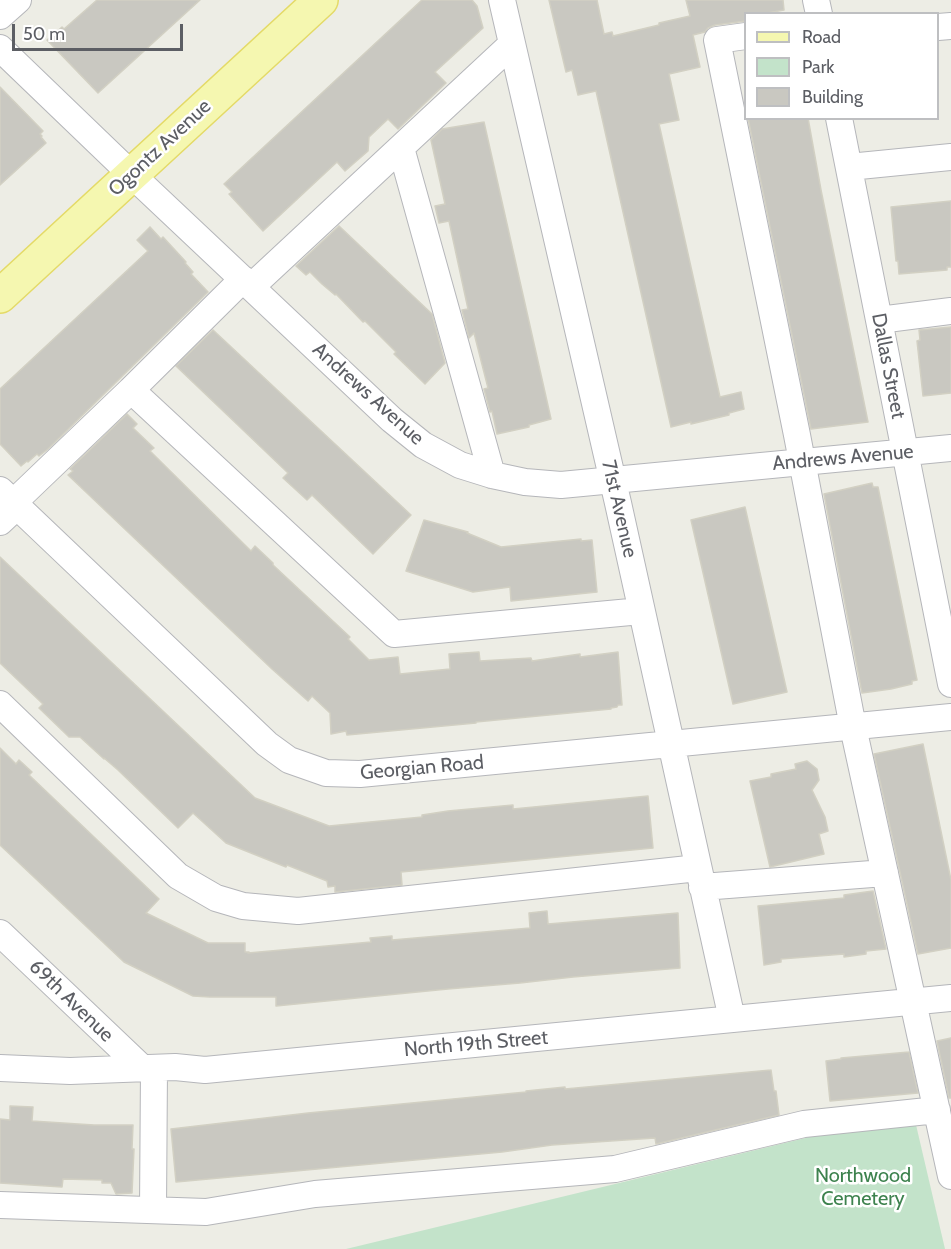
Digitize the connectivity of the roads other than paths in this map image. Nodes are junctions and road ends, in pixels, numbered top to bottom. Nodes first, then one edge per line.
1 (18, 0) edge
2 (321, 0) edge
3 (502, 0) edge
4 (0, 16) edge
5 (744, 36) edge
6 (512, 44) junction
7 (0, 48) edge
8 (839, 120) edge
9 (401, 148) junction
10 (951, 157) edge
11 (849, 167) junction
12 (131, 174) junction
13 (247, 283) junction
14 (0, 296) edge
15 (951, 311) edge
16 (879, 320) junction
17 (131, 390) junction
18 (951, 448) edge
19 (904, 452) junction
20 (802, 462) junction
21 (492, 475) junction
22 (613, 480) junction
23 (8, 506) edge
24 (942, 589) edge
25 (641, 611) junction
26 (951, 684) edge
27 (0, 704) edge
28 (951, 717) edge
29 (853, 727) junction
30 (670, 745) junction
31 (885, 873) junction
32 (700, 877) junction
33 (2, 936) edge
34 (951, 998) edge
35 (913, 1002) junction
36 (732, 1019) junction
37 (0, 1068) edge
38 (148, 1068) junction
39 (937, 1110) junction
40 (951, 1176) edge
41 (0, 1205) edge
42 (153, 1210) junction

1 - 4 street
2 - 12 main road, Ogontz Avenue
3 - 6 street, 71st Avenue
5 - 20 street
6 - 9 street
6 - 22 street, 71st Avenue
7 - 12 street, Andrews Avenue
8 - 11 street, Dallas Street
9 - 13 street
9 - 21 street
10 - 11 street
11 - 16 street, Dallas Street
12 - 13 street, Andrews Avenue
12 - 14 main road, Ogontz Avenue
13 - 17 street
13 - 21 street, Andrews Avenue
15 - 16 street
16 - 19 street, Dallas Street
17 - 23 street
17 - 25 street
18 - 19 street, Andrews Avenue
19 - 20 street, Andrews Avenue
19 - 24 street, Dallas Street
20 - 22 street, Andrews Avenue
20 - 29 street
21 - 22 street, Andrews Avenue
22 - 25 street, 71st Avenue
23 - 30 street, Georgian Road
24 - 26 street, Dallas Street
25 - 30 street, 71st Avenue
27 - 32 street
28 - 29 street, Georgian Road
29 - 30 street, Georgian Road
29 - 31 street
30 - 32 street, 71st Avenue
31 - 32 street
31 - 35 street
32 - 36 street, 71st Avenue
33 - 38 street, 69th Avenue
34 - 35 street, North 19th Street
35 - 36 street, North 19th Street
35 - 39 street
36 - 38 street, North 19th Street
37 - 38 street, North 19th Street
38 - 42 street
39 - 40 street
39 - 42 street
41 - 42 street

